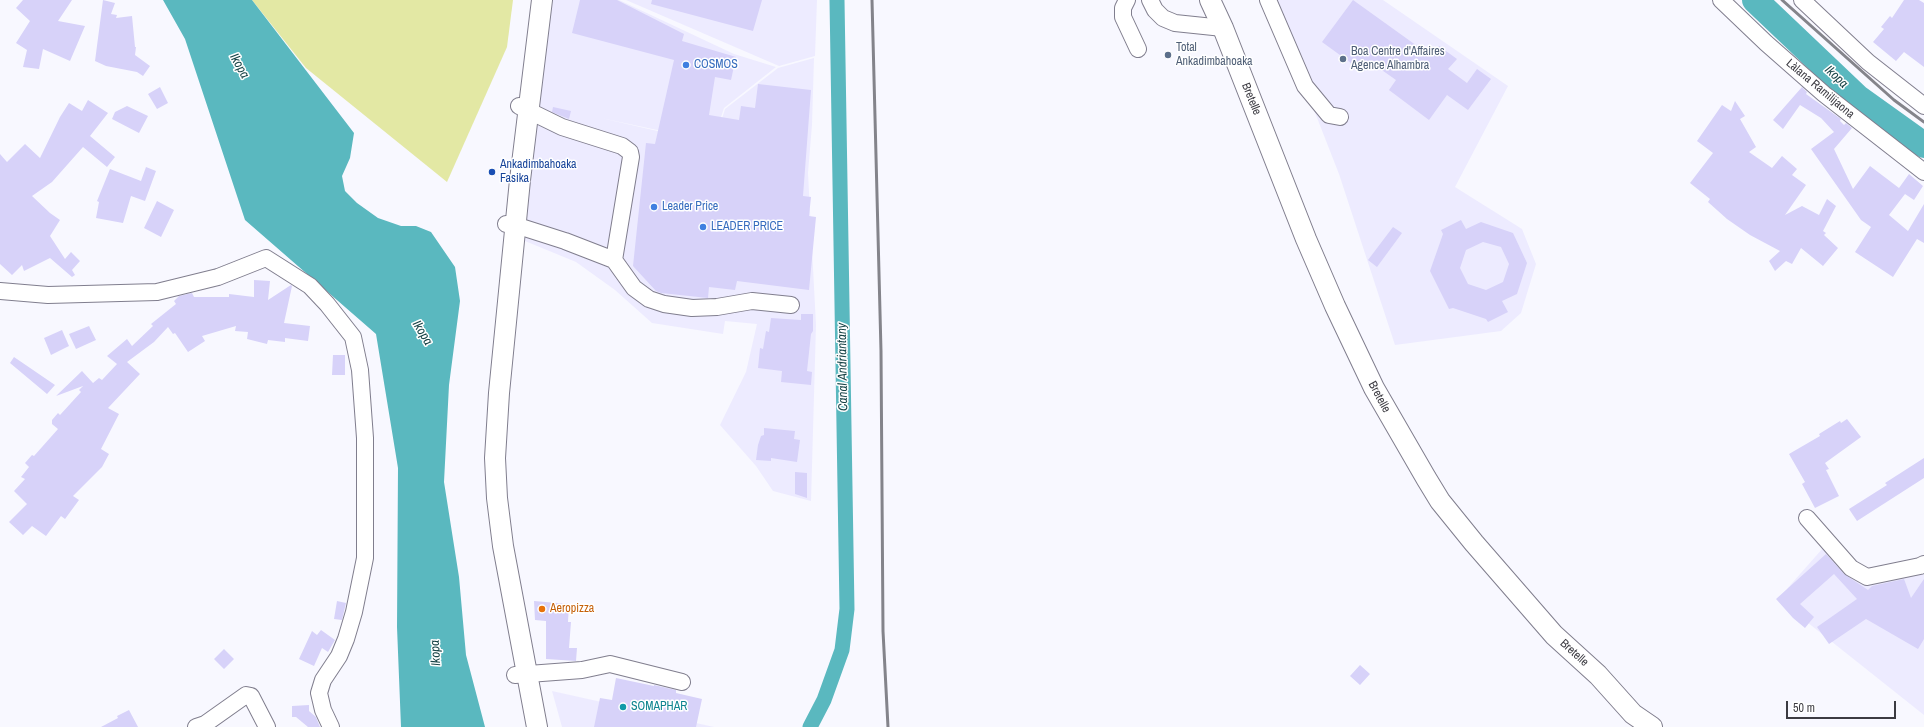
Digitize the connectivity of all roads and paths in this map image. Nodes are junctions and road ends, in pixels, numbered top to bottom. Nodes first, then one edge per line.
1 (531, 0) edge
2 (542, 0) edge
3 (1126, 0) edge
4 (1150, 0) edge
5 (1210, 0) edge
6 (1268, 0) edge
7 (1721, 0) edge
8 (1802, 0) edge
9 (1223, 28) junction
10 (1138, 50) dead end
11 (1924, 106) edge
12 (523, 109) junction
13 (1340, 117) dead end
14 (1924, 172) edge
15 (510, 225) junction
16 (614, 260) junction
17 (0, 291) edge
18 (791, 305) dead end
19 (1807, 518) dead end
20 (1924, 564) edge
21 (521, 675) junction
22 (682, 682) dead end
23 (196, 727) edge
24 (267, 727) edge
25 (331, 727) edge
26 (526, 727) edge
27 (537, 727) edge
28 (1652, 727) edge

1 - 12 main road
2 - 12 main road
3 - 10 street
4 - 9 street
5 - 9 main road, Bretelle
6 - 13 street
7 - 14 street, Làlana Ramilijaona
8 - 11 street
9 - 28 main road, Bretelle
12 - 15 main road
12 - 16 street
15 - 16 street
15 - 21 main road
15 - 21 main road
16 - 18 street
17 - 25 street
19 - 20 street
21 - 22 street
21 - 26 main road
21 - 27 main road
23 - 24 street

